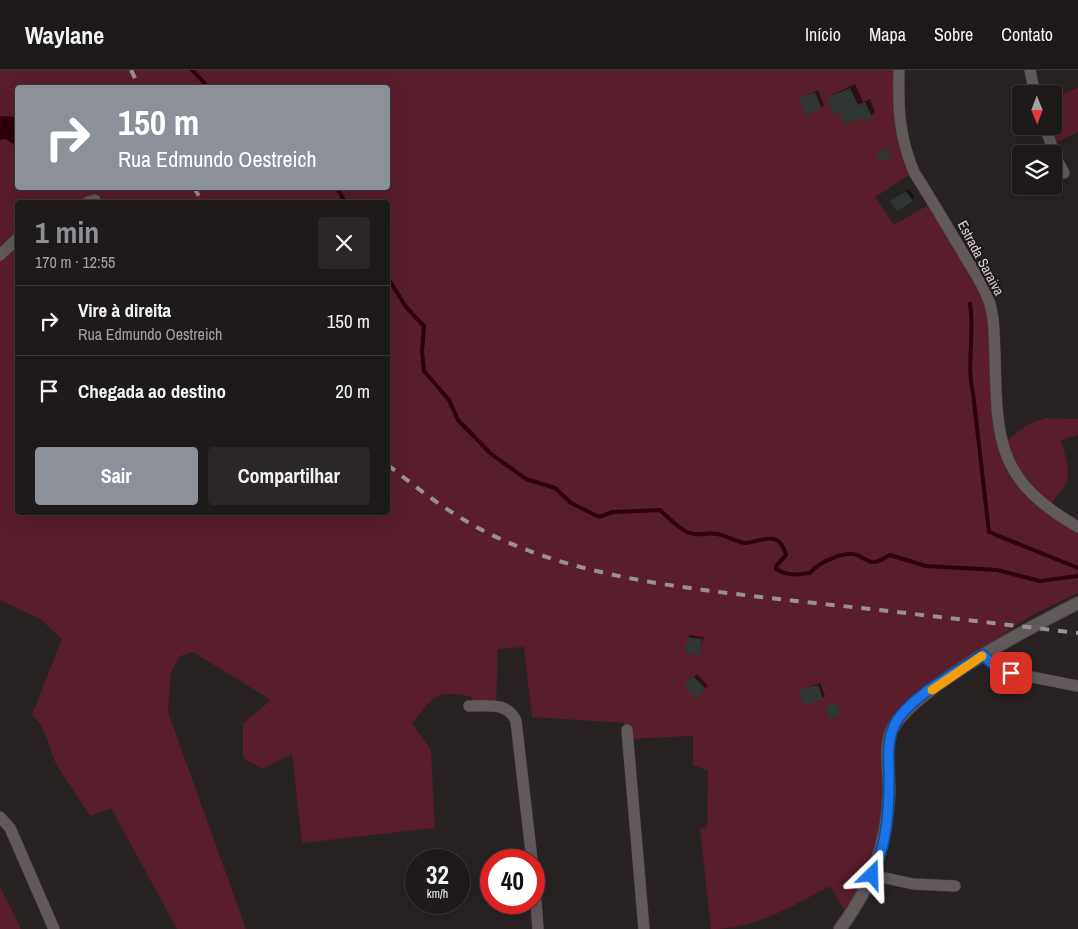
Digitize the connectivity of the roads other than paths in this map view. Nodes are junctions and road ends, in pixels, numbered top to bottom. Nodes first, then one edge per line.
1 (899, 70) edge
2 (1030, 70) edge
3 (1033, 85) edge
4 (1048, 135) edge
5 (1064, 173) dead end
6 (15, 241) edge
7 (0, 255) edge
8 (1078, 527) edge
9 (1078, 603) edge
10 (983, 655) junction
11 (1078, 686) edge
12 (470, 706) dead end
13 (627, 730) dead end
14 (0, 817) edge
15 (531, 849) edge
16 (872, 875) junction
17 (955, 886) dead end
18 (537, 914) edge
19 (54, 929) edge
20 (538, 929) edge
21 (644, 929) edge
22 (840, 929) edge

1 - 8 street, Estrada Saraiva
2 - 3 street
4 - 5 street
6 - 7 street
9 - 10 street
10 - 11 street
10 - 16 street
12 - 15 street
13 - 21 street
14 - 19 street
16 - 17 street
16 - 22 street
18 - 20 street

